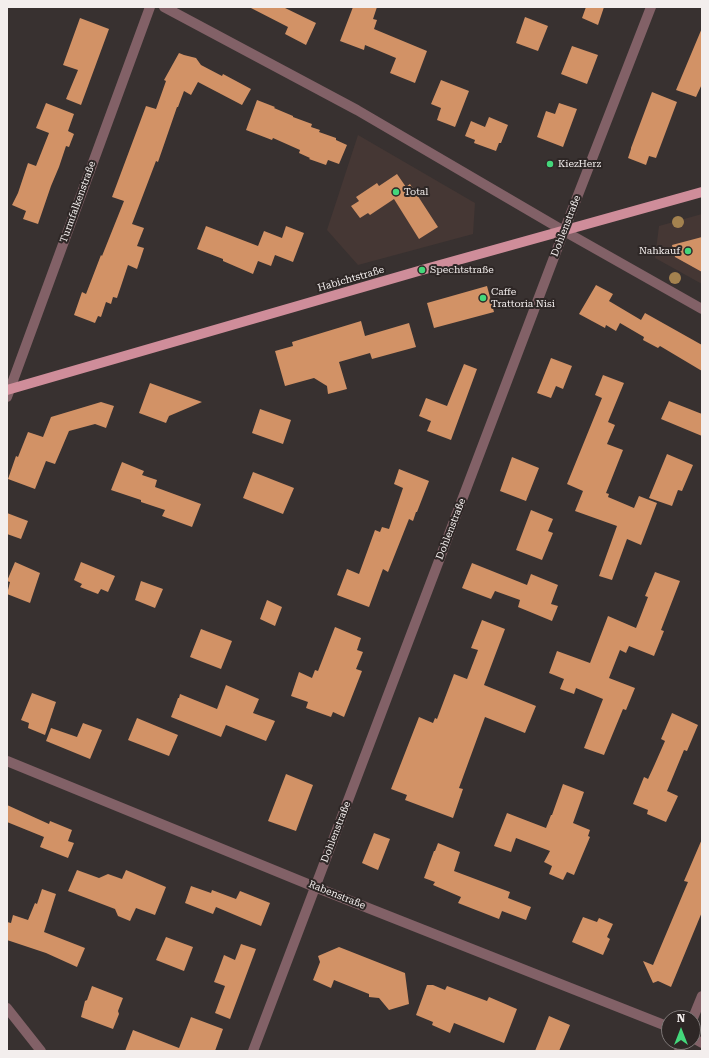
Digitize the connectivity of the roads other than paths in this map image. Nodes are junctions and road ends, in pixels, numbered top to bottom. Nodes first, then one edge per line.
1 (150, 7) edge
2 (164, 7) edge
3 (651, 7) edge
4 (702, 192) edge
5 (564, 231) junction
6 (702, 309) edge
7 (8, 392) edge
8 (7, 761) edge
9 (315, 887) junction
10 (702, 996) edge
11 (7, 1008) edge
12 (696, 1010) edge
13 (661, 1024) edge
14 (41, 1051) edge
15 (253, 1051) edge

1 - 7 street, Turmfalkenstraße
2 - 5 street
3 - 5 street, Dohlenstraße
4 - 5 main road, Habichtstraße
5 - 6 street
5 - 7 main road, Habichtstraße
5 - 9 street, Dohlenstraße
8 - 9 street, Rabenstraße
9 - 13 street, Rabenstraße
9 - 15 street, Dohlenstraße
10 - 12 street
11 - 14 street

